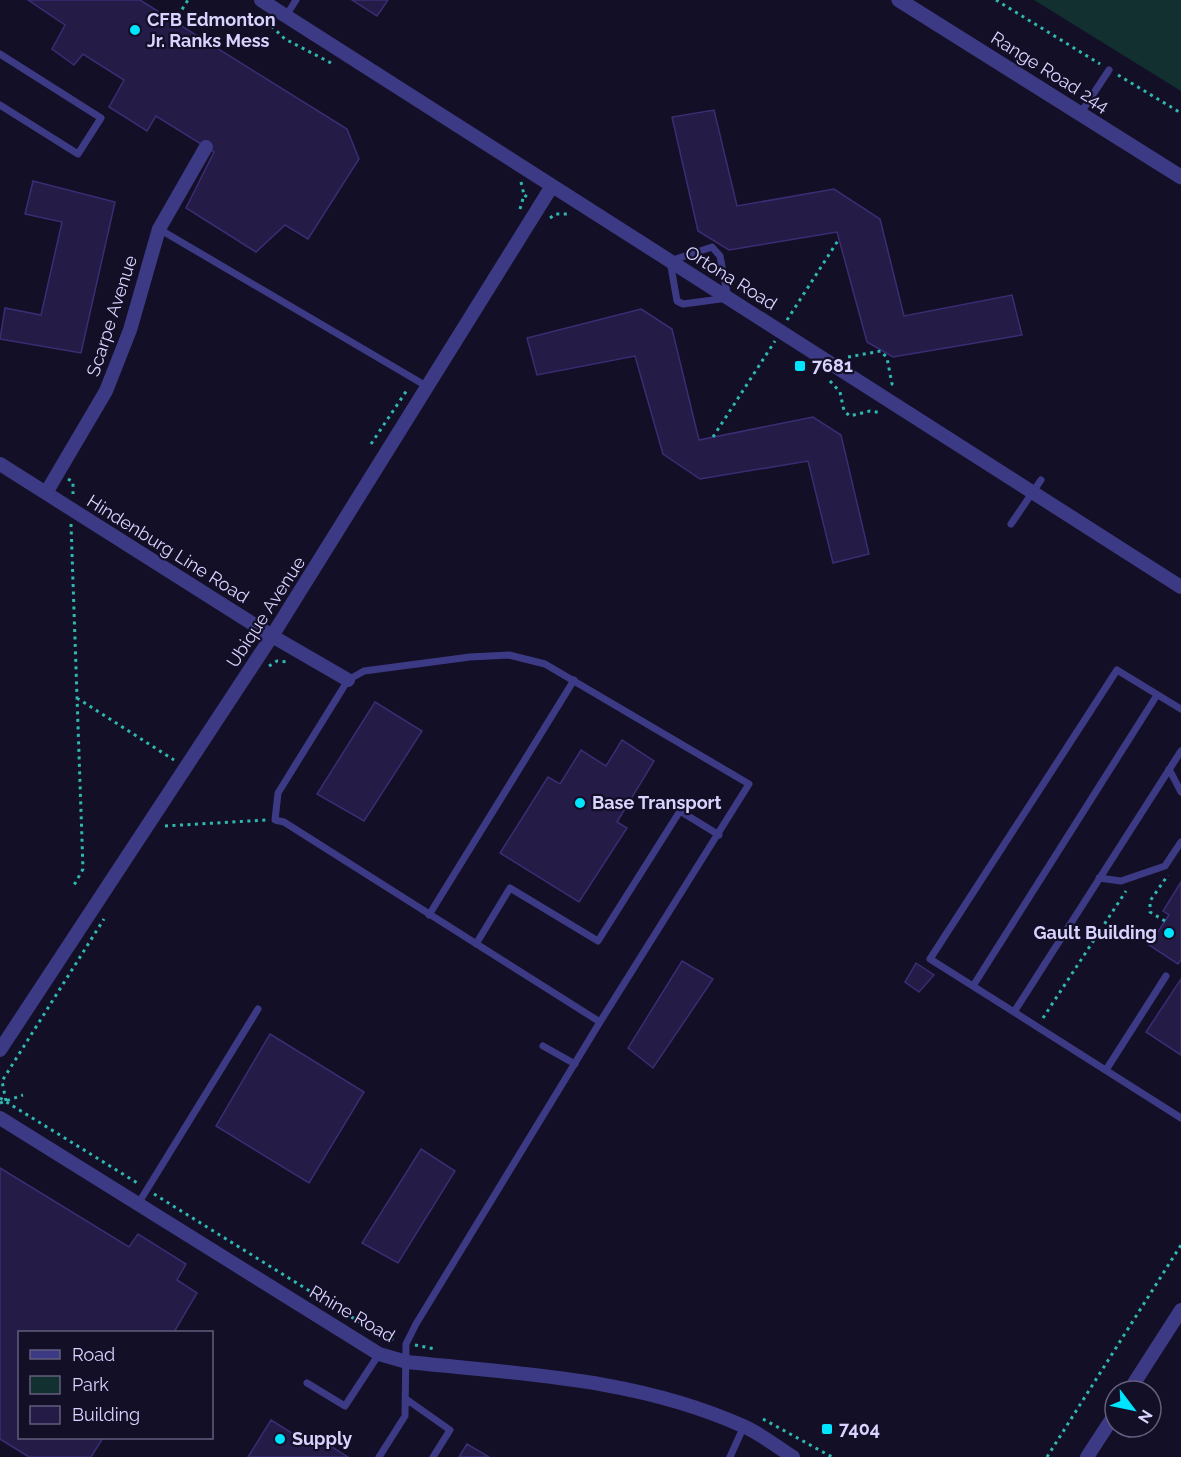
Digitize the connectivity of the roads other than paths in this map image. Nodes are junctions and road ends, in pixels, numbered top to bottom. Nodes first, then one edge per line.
1 (261, 0) edge
2 (296, 0) edge
3 (899, 0) edge
4 (286, 16) junction
5 (0, 54) edge
6 (1109, 70) road end
7 (0, 105) edge
8 (1080, 114) junction
9 (206, 147) dead end
10 (1181, 177) edge
11 (552, 186) junction
12 (159, 229) junction
13 (670, 261) junction
14 (728, 298) junction
15 (428, 387) junction
16 (0, 464) edge
17 (1041, 480) dead end
18 (1032, 491) junction
19 (46, 493) junction
20 (1011, 524) dead end
21 (1181, 587) edge
22 (272, 636) junction
23 (348, 680) junction
24 (574, 680) junction
25 (1157, 694) junction
26 (1181, 709) edge
27 (1181, 751) edge
28 (1169, 769) junction
29 (1181, 792) edge
30 (718, 835) junction
31 (1181, 842) edge
32 (1099, 879) junction
33 (429, 915) junction
34 (476, 944) junction
35 (1166, 976) dead end
36 (973, 987) junction
37 (258, 1010) dead end
38 (1014, 1012) junction
39 (600, 1022) junction
40 (543, 1046) dead end
41 (0, 1050) edge
42 (575, 1064) junction
43 (1106, 1070) junction
44 (0, 1118) edge
45 (1181, 1118) edge
46 (138, 1204) junction
47 (1181, 1310) edge
48 (379, 1354) junction
49 (407, 1362) junction
50 (1138, 1379) edge
51 (307, 1383) dead end
52 (406, 1399) junction
53 (744, 1426) junction
54 (1103, 1433) edge
55 (786, 1455) edge
56 (379, 1457) edge
57 (433, 1457) edge
58 (730, 1457) edge
59 (1088, 1457) edge

1 - 4 street, Ortona Road
2 - 4 lane
3 - 8 street, Range Road 244
4 - 11 street, Ortona Road
5 - 7 lane
6 - 8 lane
8 - 10 street, Range Road 244
9 - 12 street, Scarpe Avenue
11 - 13 street, Ortona Road
11 - 15 street, Ubique Avenue
12 - 15 lane
12 - 19 street, Scarpe Avenue
13 - 14 street, Ortona Road
13 - 14 lane
13 - 14 lane
14 - 18 street, Ortona Road
15 - 22 street, Ubique Avenue
16 - 19 street, Hindenburg Line Road
17 - 18 lane
18 - 20 lane
18 - 21 street, Ortona Road
19 - 22 street, Hindenburg Line Road
22 - 23 street, Hindenburg Line Road
22 - 41 street, Ubique Avenue
23 - 24 lane
23 - 33 lane
24 - 30 lane
24 - 33 lane
25 - 26 lane
25 - 36 lane
25 - 36 lane
27 - 28 lane
28 - 29 lane
28 - 32 lane
30 - 34 lane
30 - 39 lane
31 - 32 lane
32 - 38 lane
33 - 34 lane
34 - 39 lane
35 - 43 lane
36 - 38 lane
37 - 46 lane
38 - 43 lane
39 - 42 lane
40 - 42 lane
42 - 49 lane
43 - 45 lane
44 - 46 street, Rhine Road
46 - 48 street, Rhine Road
47 - 50 street
48 - 49 street, Rhine Road
48 - 51 lane
49 - 52 lane
49 - 53 street, Rhine Road
52 - 56 lane
52 - 57 lane
53 - 55 street, Rhine Road
53 - 58 lane
54 - 59 street

